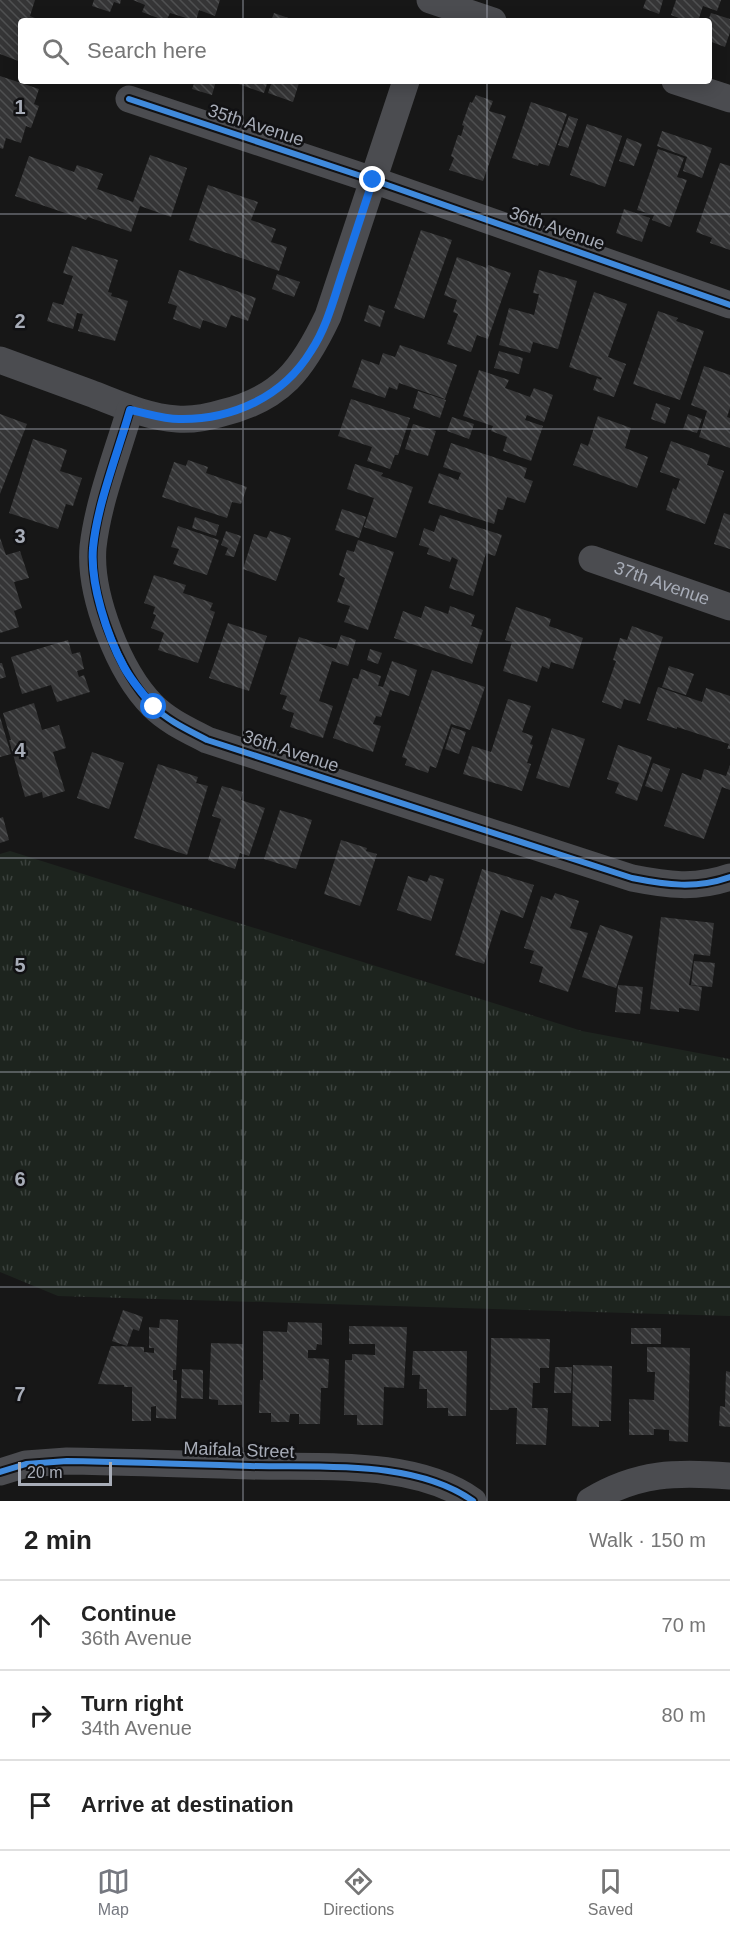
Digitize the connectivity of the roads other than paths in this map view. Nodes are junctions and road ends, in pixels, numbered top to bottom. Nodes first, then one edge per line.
1 (430, 6) edge
2 (480, 18) edge
3 (405, 84) edge
4 (684, 84) edge
5 (129, 99) dead end
6 (730, 99) edge
7 (373, 180) junction
8 (730, 305) edge
9 (0, 360) edge
10 (130, 410) junction
11 (592, 559) dead end
12 (730, 607) edge
13 (730, 877) edge
14 (0, 1472) edge
15 (730, 1476) edge
16 (473, 1501) edge
17 (590, 1501) edge

1 - 2 street
3 - 7 street
4 - 6 street
5 - 7 street, 35th Avenue
7 - 8 street, 36th Avenue
7 - 10 street
9 - 10 street
10 - 13 street, 36th Avenue
11 - 12 street, 37th Avenue
14 - 16 street, Maifala Street
15 - 17 street

